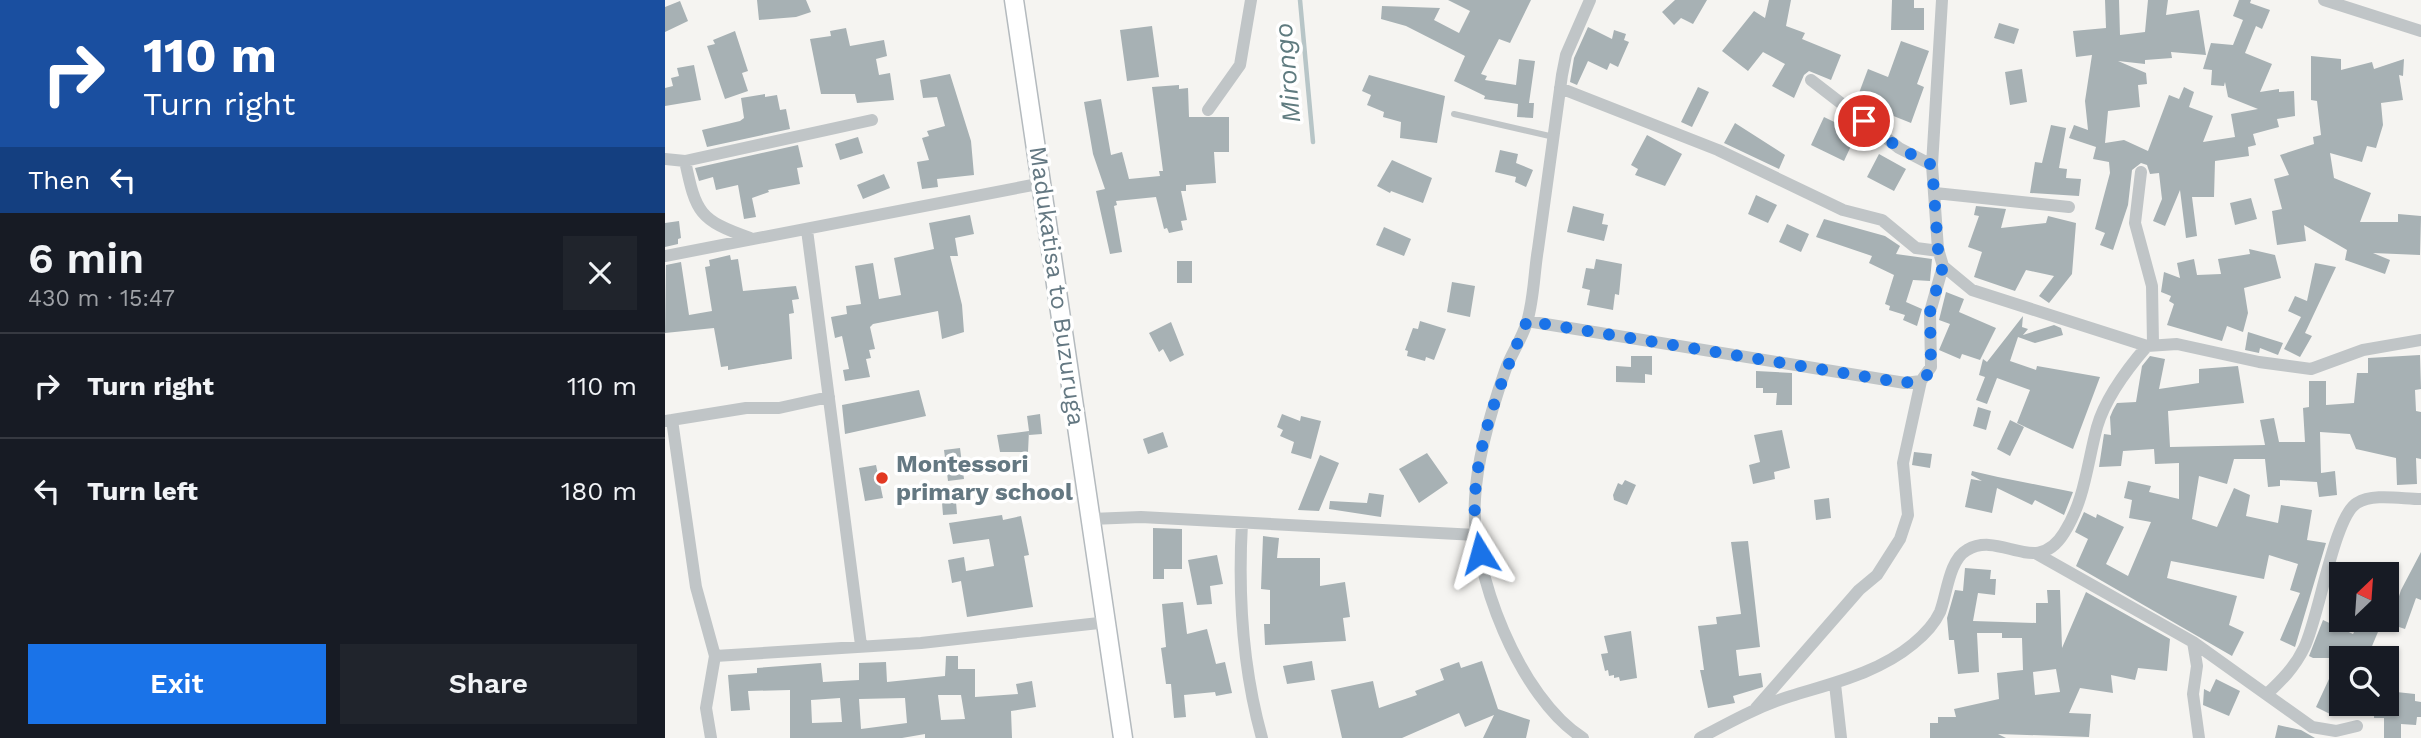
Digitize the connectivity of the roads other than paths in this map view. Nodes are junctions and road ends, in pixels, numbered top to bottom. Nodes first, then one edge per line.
1 (1014, 0) edge
2 (1251, 0) edge
3 (1590, 0) edge
4 (1942, 0) edge
5 (2324, 0) edge
6 (2421, 31) edge
7 (1811, 80) dead end
8 (1560, 88) junction
9 (1208, 110) dead end
10 (1454, 114) dead end
11 (872, 120) dead end
12 (1553, 137) junction
13 (665, 159) edge
14 (685, 161) junction
15 (1932, 165) junction
16 (2141, 172) dead end
17 (1042, 183) junction
18 (1935, 193) junction
19 (2069, 206) dead end
20 (807, 230) junction
21 (753, 239) junction
22 (1939, 251) junction
23 (665, 256) edge
24 (1943, 266) junction
25 (1527, 321) junction
26 (2421, 340) edge
27 (2150, 345) junction
28 (1921, 381) junction
29 (828, 397) junction
30 (669, 420) edge
31 (2421, 499) edge
32 (1091, 519) junction
33 (1242, 523) junction
34 (1476, 535) junction
35 (2037, 554) junction
36 (1108, 622) junction
37 (2193, 642) junction
38 (861, 645) junction
39 (715, 656) junction
40 (1835, 684) junction
41 (2267, 694) junction
42 (1755, 709) junction
43 (2357, 726) dead end
44 (711, 738) edge
45 (1123, 738) edge
46 (1262, 738) edge
47 (1583, 738) edge
48 (1700, 738) edge
49 (1841, 738) edge
50 (2199, 738) edge

1 - 17 main road, Madukatisa to Buzuruga
2 - 9 street
3 - 8 street
4 - 15 street
5 - 6 street
7 - 15 street
8 - 12 street
8 - 22 street
10 - 12 lane
11 - 14 street
12 - 25 street
13 - 14 street
14 - 21 street
15 - 18 street
16 - 27 street
17 - 20 street
17 - 32 main road, Madukatisa to Buzuruga
18 - 19 street
18 - 22 street
20 - 21 street
20 - 29 street
21 - 23 street
22 - 24 street
24 - 27 street
24 - 28 street
25 - 28 street
25 - 34 street
26 - 27 street
27 - 35 street
28 - 42 street
29 - 30 street
29 - 38 street
30 - 39 street
31 - 41 street
32 - 33 street
32 - 36 main road, Madukatisa to Buzuruga
33 - 34 street
33 - 46 street
34 - 47 street
35 - 37 street
35 - 40 street
36 - 38 street
36 - 45 main road, Madukatisa to Buzuruga
37 - 41 street
37 - 50 street
38 - 39 street
39 - 44 street
40 - 42 street
40 - 49 street
41 - 43 street
42 - 48 street

